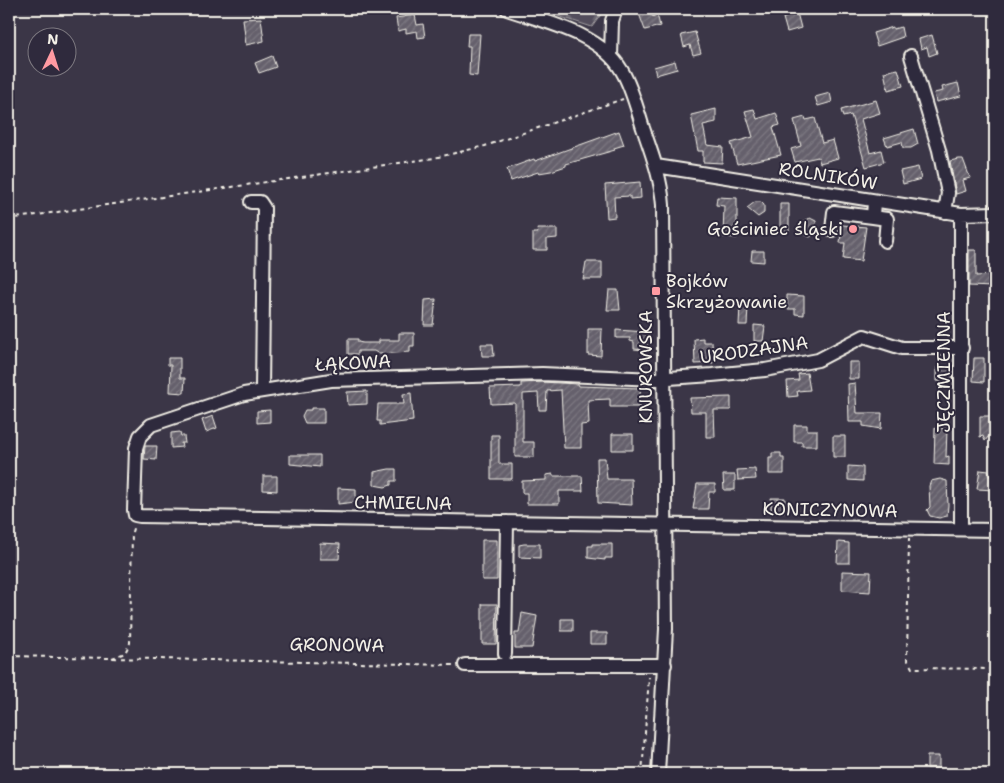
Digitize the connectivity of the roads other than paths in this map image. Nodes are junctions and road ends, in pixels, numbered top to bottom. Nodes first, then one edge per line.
1 (506, 9) edge
2 (616, 9) edge
3 (611, 56) junction
4 (912, 56) dead end
5 (656, 166) junction
6 (874, 201) junction
7 (251, 202) dead end
8 (945, 212) junction
9 (995, 213) edge
10 (960, 214) junction
11 (873, 217) junction
12 (832, 230) dead end
13 (885, 241) dead end
14 (962, 348) junction
15 (664, 378) junction
16 (262, 390) junction
17 (139, 516) joint
18 (507, 522) junction
19 (665, 524) junction
20 (961, 529) junction
21 (995, 530) edge
22 (505, 654) dead end
23 (465, 665) road end
24 (665, 665) junction
25 (658, 774) edge

1 - 3 street, KNUROWSKA
2 - 3 street
3 - 5 street, KNUROWSKA
4 - 8 street
5 - 6 street, ROLNIKÓW
5 - 15 street, KNUROWSKA
6 - 8 street, ROLNIKÓW
6 - 11 street
7 - 16 street
8 - 10 street, ROLNIKÓW
9 - 10 street, ROLNIKÓW
10 - 14 street, JĘCZMIENNA
11 - 12 street
11 - 13 street
14 - 15 street, URODZAJNA
14 - 20 street, JĘCZMIENNA
15 - 16 street, ŁĄKOWA
15 - 19 street, KNUROWSKA
16 - 17 street, ŁĄKOWA
17 - 18 street, CHMIELNA
18 - 19 street, CHMIELNA
18 - 22 street
19 - 20 street, KONICZYNOWA
19 - 24 street, KNUROWSKA
20 - 21 street, KONICZYNOWA
23 - 24 street
24 - 25 street, KNUROWSKA

